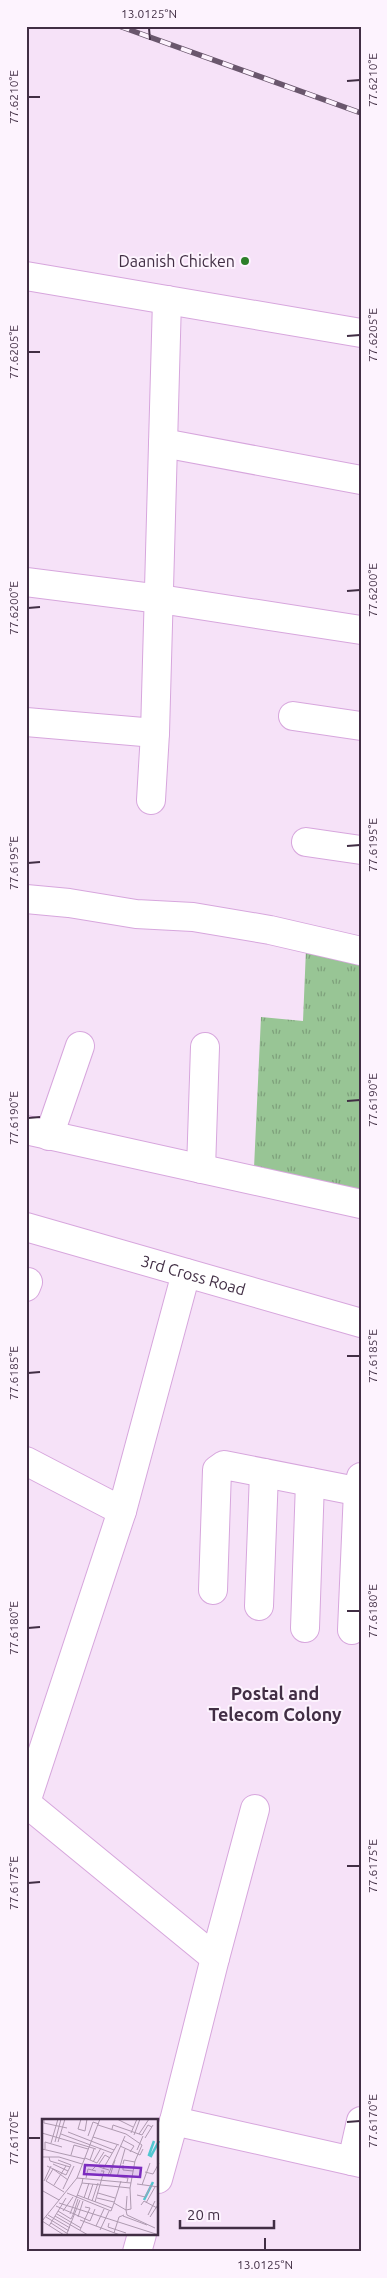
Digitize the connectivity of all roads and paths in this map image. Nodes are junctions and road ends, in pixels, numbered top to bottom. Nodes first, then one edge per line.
1 (26, 276) edge
2 (167, 300) junction
3 (361, 333) edge
4 (163, 443) junction
5 (361, 480) edge
6 (26, 582) edge
7 (160, 599) junction
8 (361, 630) edge
9 (293, 716) dead end
10 (26, 722) edge
11 (361, 726) edge
12 (155, 733) junction
13 (151, 800) dead end
14 (306, 842) dead end
15 (361, 850) edge
16 (26, 899) edge
17 (361, 950) edge
18 (80, 1046) dead end
19 (206, 1047) dead end
20 (38, 1133) edge
21 (202, 1169) junction
22 (361, 1204) edge
23 (26, 1227) edge
24 (186, 1273) junction
25 (361, 1323) edge
26 (29, 1469) edge
27 (264, 1473) junction
28 (310, 1482) junction
29 (360, 1487) edge
30 (122, 1511) junction
31 (213, 1590) dead end
32 (259, 1606) dead end
33 (305, 1628) dead end
34 (352, 1630) dead end
35 (26, 1803) edge
36 (255, 1809) dead end
37 (215, 1958) junction
38 (174, 2121) junction
39 (361, 2121) edge
40 (357, 2162) edge
41 (159, 2175) edge
42 (141, 2236) edge
43 (137, 2252) edge

1 - 2 street
2 - 3 street
2 - 4 street
4 - 5 street
4 - 7 street
6 - 7 street
7 - 8 street
7 - 12 street
9 - 11 street
10 - 12 street
12 - 13 street
14 - 15 street
16 - 17 street
18 - 20 street
19 - 21 street
20 - 21 street
21 - 22 street
23 - 24 street, 3rd Cross Road
24 - 25 street, 3rd Cross Road
24 - 30 street
26 - 30 street
27 - 28 street
27 - 31 street
27 - 32 street
28 - 29 street
28 - 33 street
29 - 34 street
30 - 35 street
35 - 37 street
36 - 37 street
37 - 38 street
38 - 40 street
38 - 41 street
39 - 40 street
42 - 43 street

